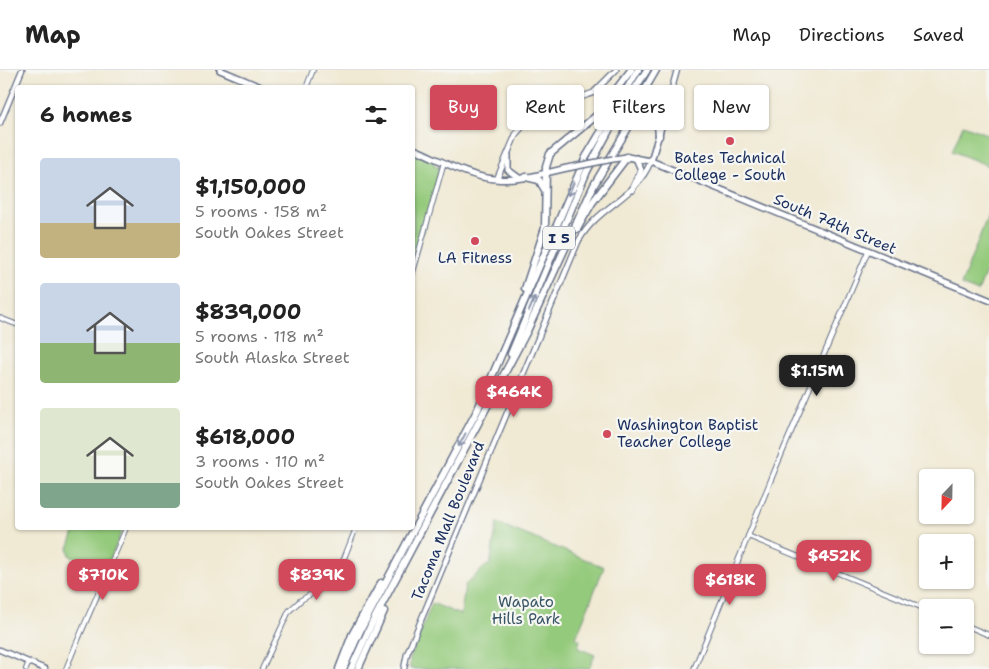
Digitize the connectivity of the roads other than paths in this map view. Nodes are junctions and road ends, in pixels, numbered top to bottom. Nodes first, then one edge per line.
1 (22, 70) edge
2 (220, 70) edge
3 (313, 70) edge
4 (616, 70) edge
5 (631, 70) edge
6 (638, 70) edge
7 (647, 70) edge
8 (656, 70) edge
9 (677, 70) edge
10 (16, 85) edge
11 (257, 85) edge
12 (307, 85) edge
13 (648, 85) edge
14 (673, 85) edge
15 (15, 87) edge
16 (0, 123) edge
17 (626, 130) edge
18 (659, 130) edge
19 (660, 130) edge
20 (659, 136) junction
21 (415, 149) edge
22 (508, 155) junction
23 (627, 157) junction
24 (636, 158) junction
25 (445, 161) junction
26 (651, 161) junction
27 (546, 172) junction
28 (523, 177) junction
29 (497, 180) junction
30 (632, 190) junction
31 (546, 201) junction
32 (868, 251) junction
33 (415, 266) edge
34 (555, 270) junction
35 (989, 300) edge
36 (0, 318) edge
37 (15, 324) edge
38 (512, 332) junction
39 (484, 412) junction
40 (432, 512) junction
41 (415, 526) edge
42 (125, 530) edge
43 (355, 530) edge
44 (413, 530) edge
45 (748, 536) junction
46 (395, 563) junction
47 (919, 606) edge
48 (974, 629) edge
49 (989, 635) edge
50 (0, 650) edge
51 (29, 662) junction
52 (26, 669) edge
53 (44, 669) edge
54 (66, 669) edge
55 (262, 669) edge
56 (337, 669) edge
57 (343, 669) edge
58 (351, 669) edge
59 (359, 669) edge
60 (404, 669) edge
61 (694, 669) edge

1 - 10 main road
2 - 11 main road
3 - 12 street
4 - 22 main road
5 - 27 highway
6 -> 38 highway, I 5
39 -> 7 highway, I 5
8 - 13 highway
9 - 14 main road, Tacoma Mall Boulevard
15 - 16 main road
17 - 34 highway
18 - 20 highway
19 - 20 main road, Tacoma Mall Boulevard
20 - 26 main road, Tacoma Mall Boulevard
21 - 25 main road
22 - 28 main road
22 - 29 main road
23 - 24 main road, South 74th Street
23 - 27 main road, South 74th Street, bridge
23 - 34 highway
24 - 26 main road, South 74th Street
24 - 30 main road
25 - 29 main road
25 - 33 street
26 - 30 main road, Tacoma Mall Boulevard
26 - 32 main road, South 74th Street
27 - 28 main road, South 74th Street
27 - 31 highway
28 - 29 main road, South 74th Street
28 - 31 highway
30 - 60 main road, Tacoma Mall Boulevard
31 - 38 highway
32 - 35 main road, South 74th Street
32 - 45 street
34 - 39 highway
36 - 37 street
38 -> 41 highway, I 5
39 - 40 highway, I 5
40 - 58 highway, I 5
40 - 59 highway
42 - 54 street
43 - 55 street
44 -> 46 highway, I 5
45 - 47 street
45 - 61 street
46 - 56 highway
46 - 57 highway, I 5
48 - 49 street
50 - 51 main road
51 - 52 street
51 - 53 main road

